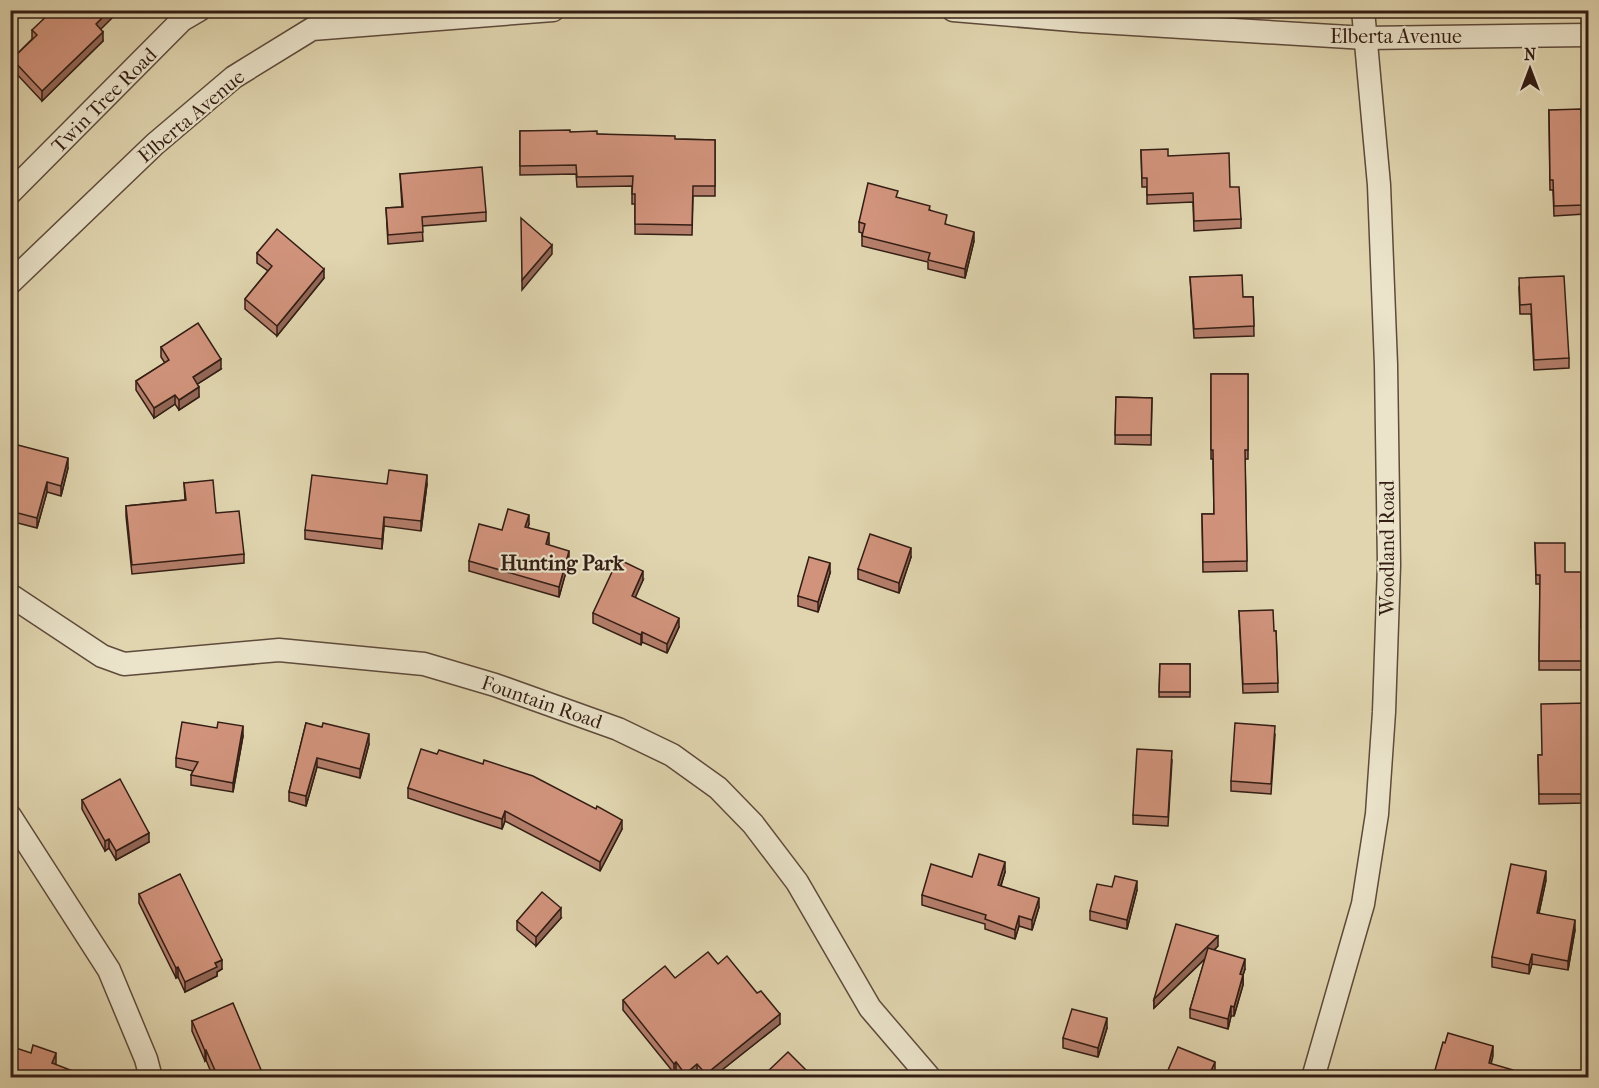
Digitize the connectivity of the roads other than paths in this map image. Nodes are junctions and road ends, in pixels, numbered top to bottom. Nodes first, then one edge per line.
1 (199, 10) edge
2 (553, 10) edge
3 (953, 10) edge
4 (1363, 10) edge
5 (312, 20) edge
6 (1588, 35) edge
7 (1365, 38) junction
8 (10, 193) edge
9 (10, 283) edge
10 (10, 595) edge
11 (10, 816) edge
12 (151, 1077) edge
13 (930, 1077) edge
14 (1313, 1077) edge

1 - 8 street, Twin Tree Road
2 - 5 street, Elberta Avenue
3 - 7 street, Elberta Avenue
4 - 7 street, Woodland Road
5 - 9 street, Elberta Avenue
6 - 7 street, Elberta Avenue
7 - 14 street, Woodland Road
10 - 13 street, Fountain Road
11 - 12 street

